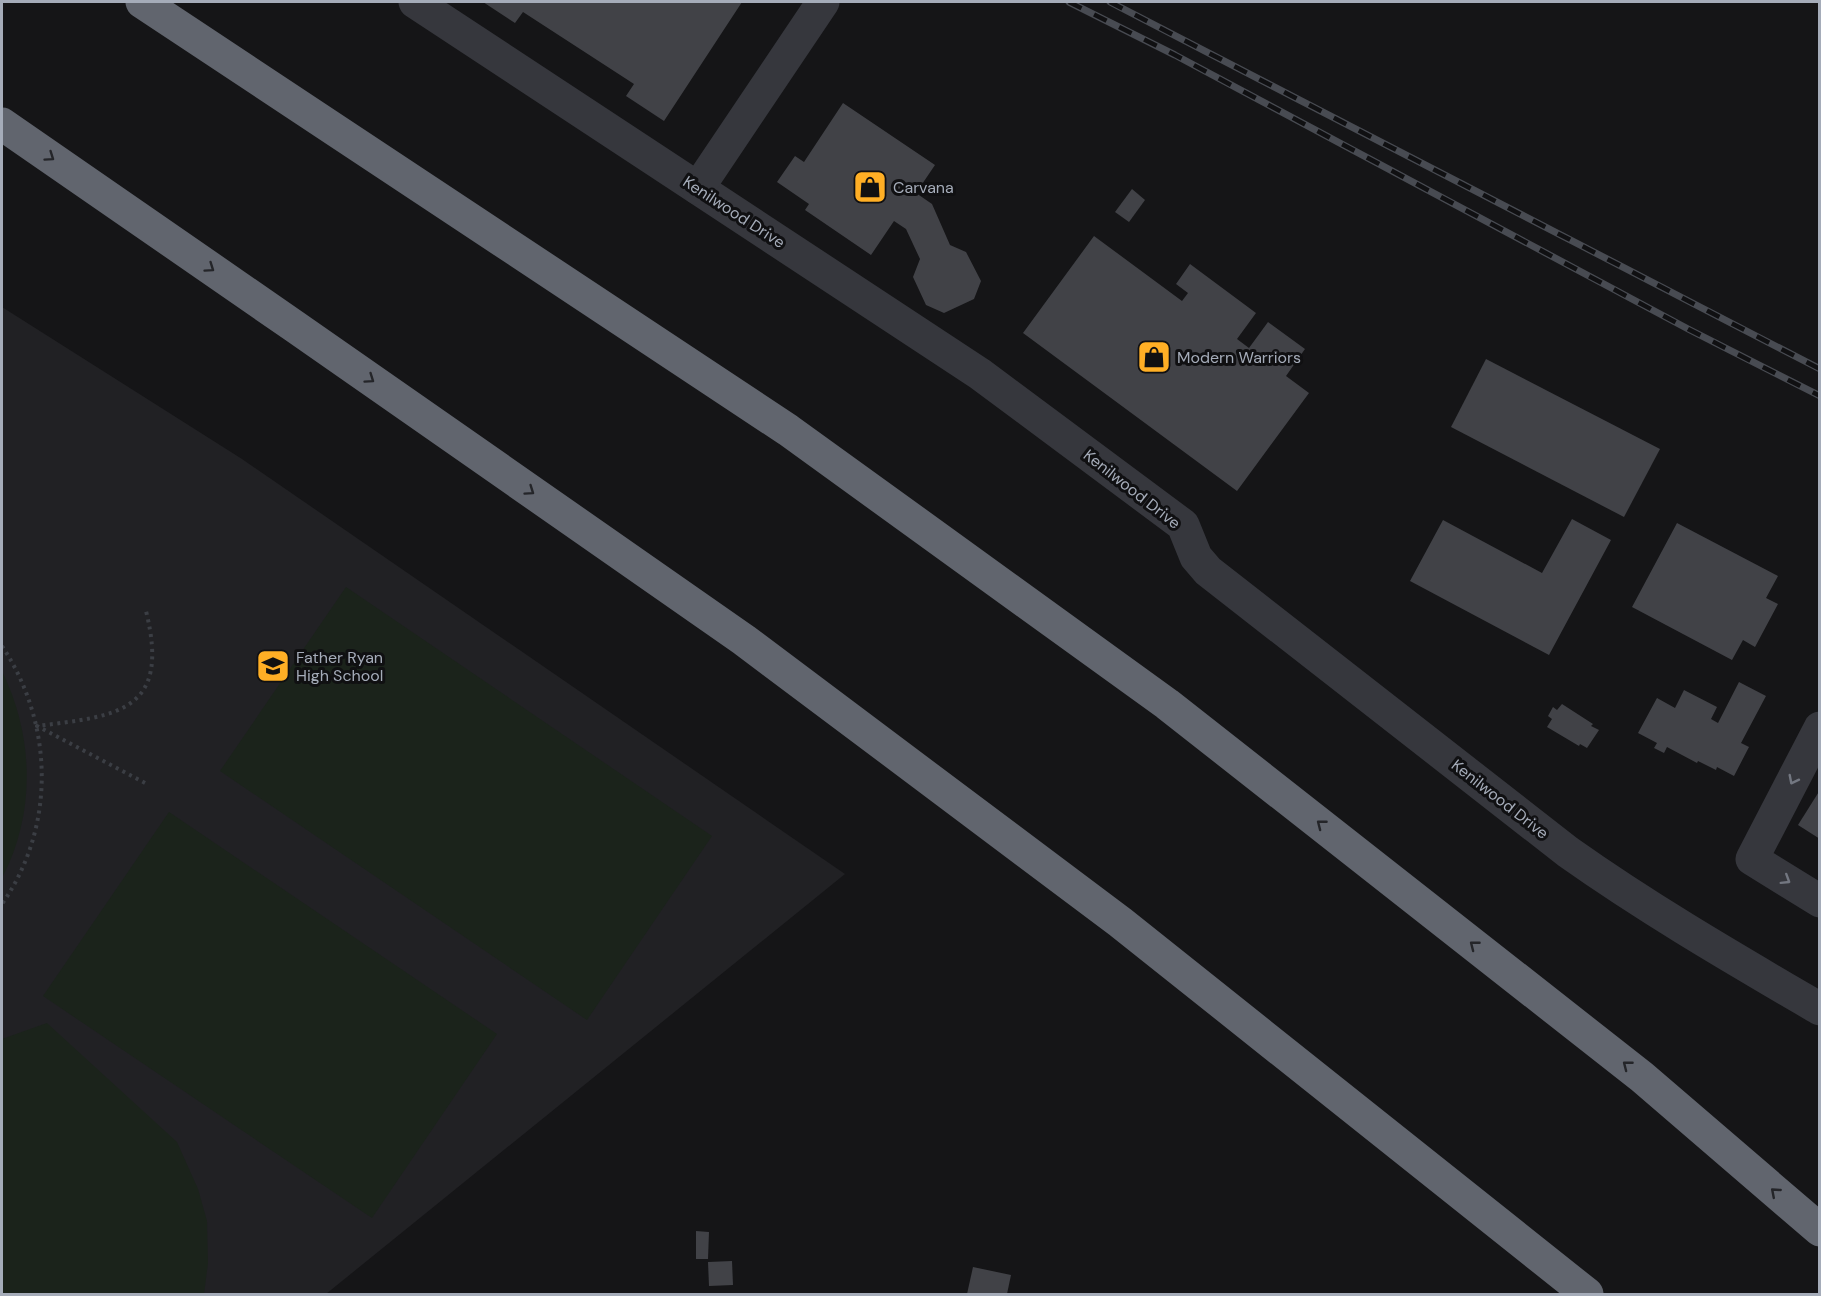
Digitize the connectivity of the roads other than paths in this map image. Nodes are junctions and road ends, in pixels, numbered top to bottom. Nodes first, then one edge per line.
1 (415, 2) edge
2 (824, 2) edge
3 (149, 7) edge
4 (2, 124) edge
5 (698, 188) junction
6 (1820, 728) edge
7 (1820, 901) edge
8 (1820, 1009) edge
9 (1820, 1230) edge
10 (1587, 1294) edge

1 - 5 street, Kenilwood Drive
2 - 5 street
9 -> 3 highway
4 -> 10 highway
5 - 8 street, Kenilwood Drive
6 -> 7 street

